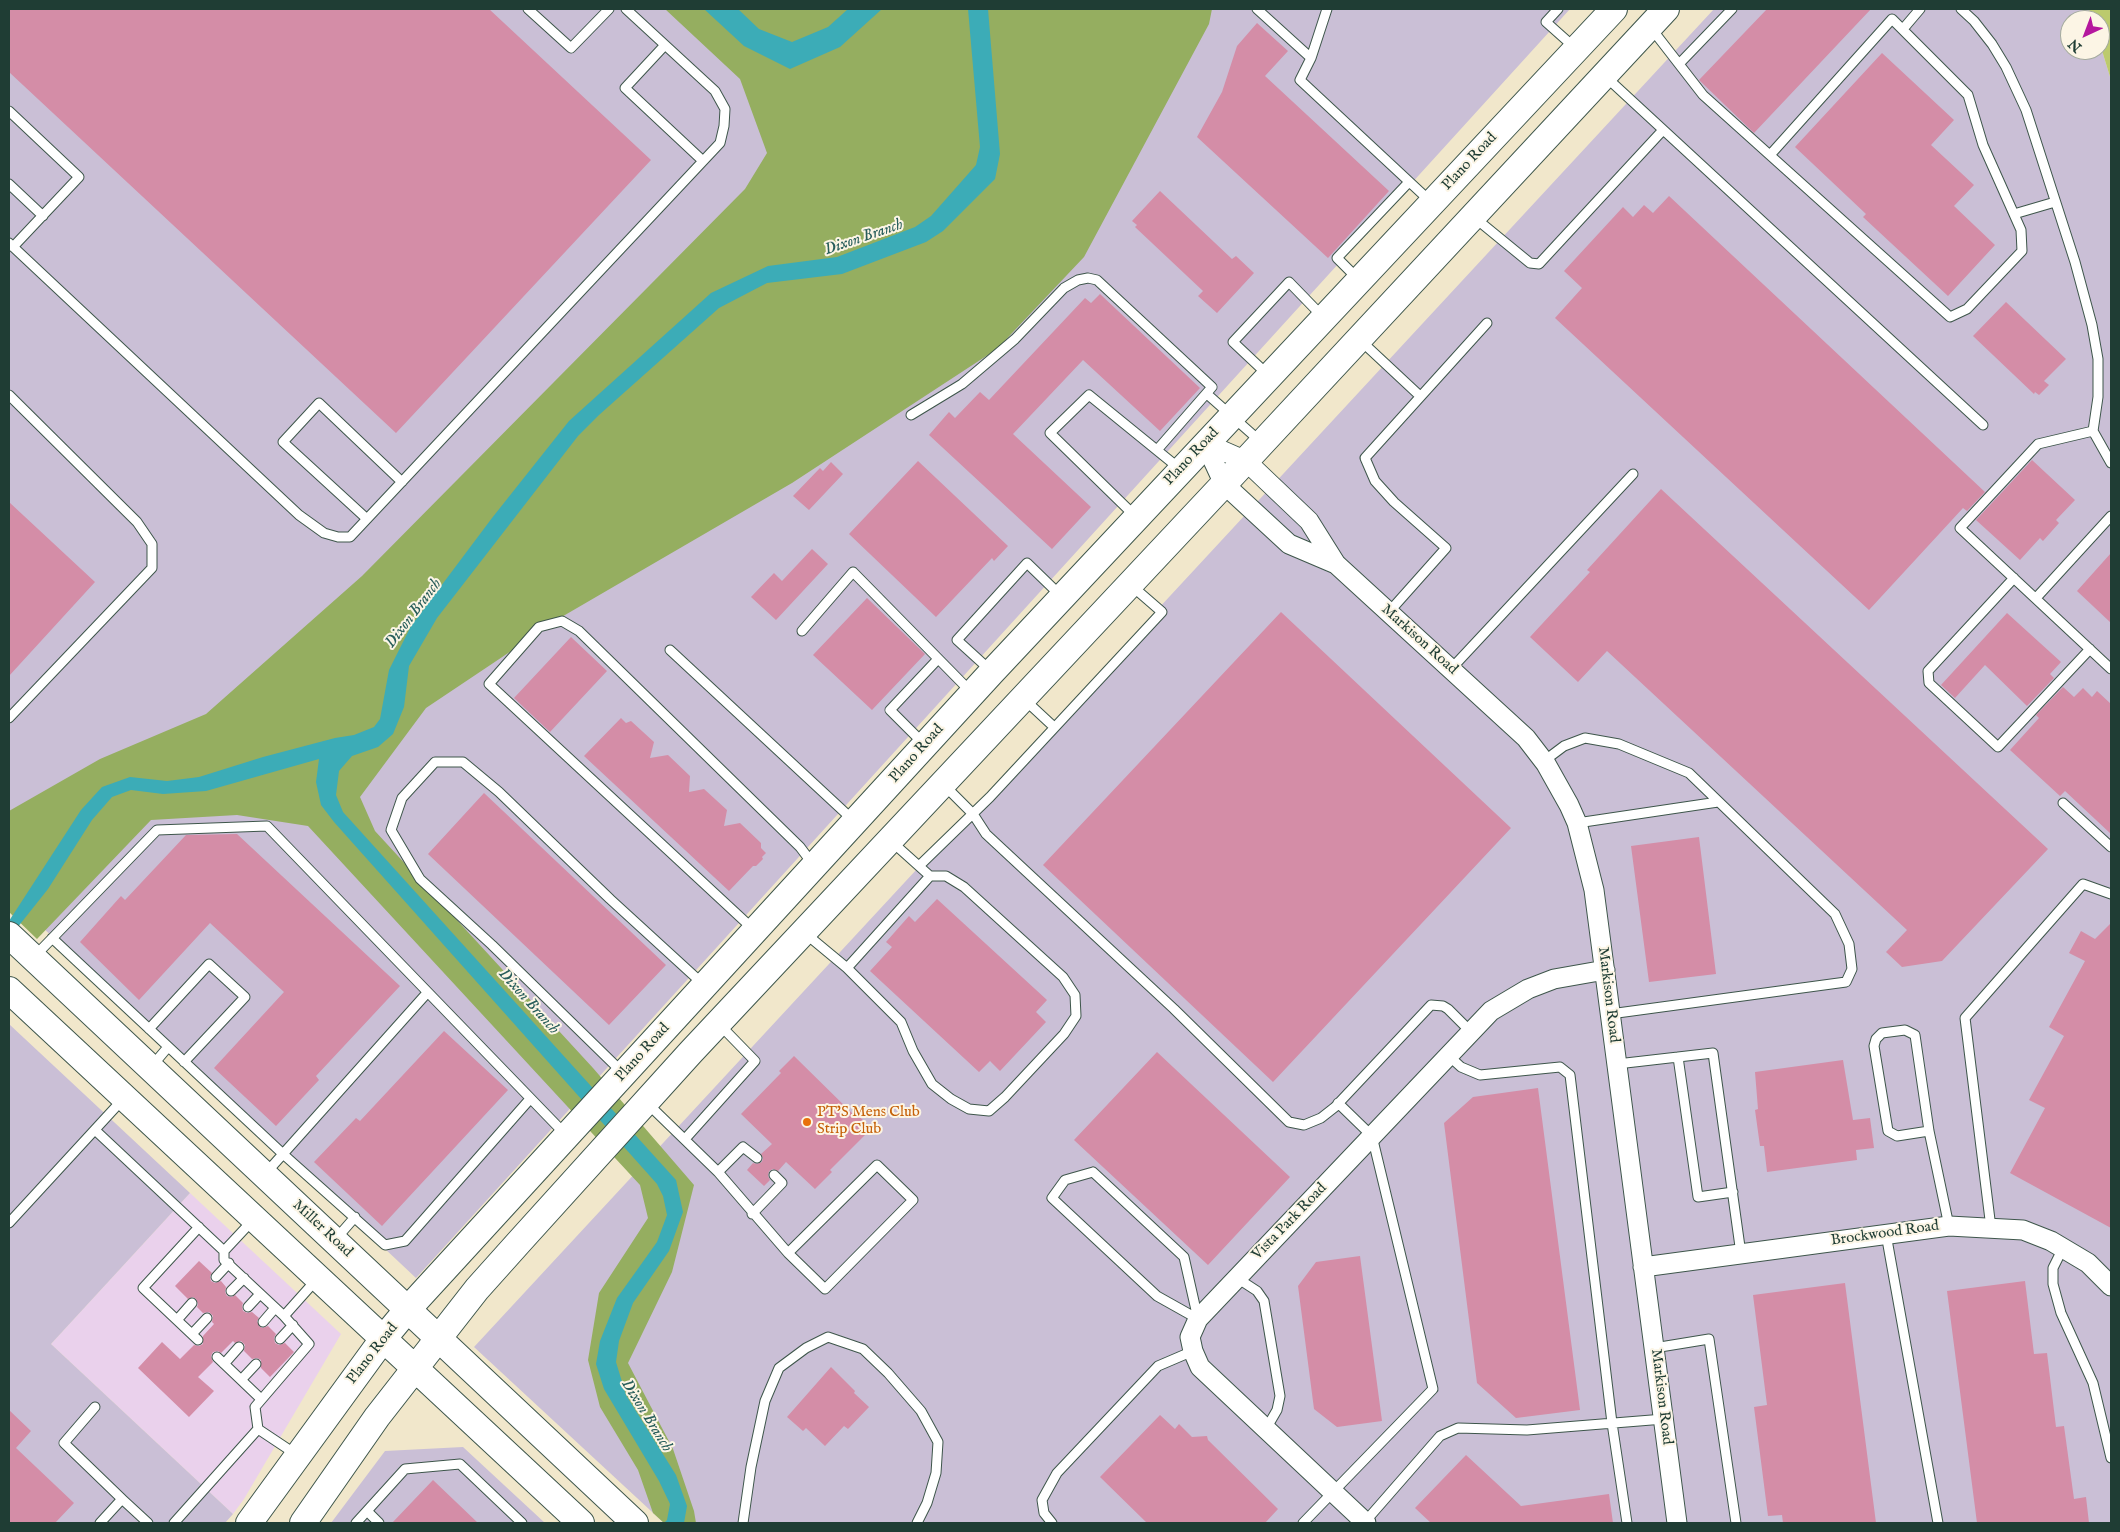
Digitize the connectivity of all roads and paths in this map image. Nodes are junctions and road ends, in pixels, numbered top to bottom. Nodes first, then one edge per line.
1 (528, 9) edge
2 (609, 9) edge
3 (626, 9) edge
4 (1256, 9) edge
5 (1327, 9) edge
6 (1558, 9) edge
7 (1614, 9) edge
8 (1732, 9) edge
9 (1920, 9) edge
10 (1961, 9) edge
11 (1658, 18) edge
12 (1903, 29) junction
13 (666, 45) junction
14 (1576, 49) junction
15 (1311, 58) junction
16 (1679, 64) junction
17 (1604, 76) junction
18 (9, 111) edge
19 (1663, 130) junction
20 (1770, 155) junction
21 (703, 161) junction
22 (1409, 182) junction
23 (9, 184) edge
24 (1431, 202) junction
25 (2055, 202) junction
26 (2014, 214) junction
27 (43, 216) junction
28 (1472, 216) junction
29 (11, 245) edge
30 (1359, 280) junction
31 (1324, 317) junction
32 (1487, 323) dead end
33 (1359, 339) junction
34 (1269, 376) junction
35 (1207, 394) junction
36 (9, 395) edge
37 (1420, 396) junction
38 (911, 415) dead end
39 (1231, 415) junction
40 (1983, 425) dead end
41 (2093, 431) junction
42 (1205, 443) junction
43 (1157, 450) junction
44 (1254, 452) junction
45 (2111, 463) edge
46 (1181, 469) junction
47 (1633, 474) dead end
48 (402, 482) junction
49 (1224, 484) junction
50 (2111, 516) edge
51 (1136, 517) junction
52 (367, 519) junction
53 (1336, 564) junction
54 (2014, 578) junction
55 (1130, 584) junction
56 (1062, 597) junction
57 (2036, 598) junction
58 (1389, 612) junction
59 (802, 631) dead end
60 (2090, 649) junction
61 (670, 650) dead end
62 (938, 659) junction
63 (1451, 669) junction
64 (2111, 669) edge
65 (992, 672) junction
66 (972, 693) junction
67 (1023, 698) junction
68 (9, 718) edge
69 (1054, 727) junction
70 (920, 750) junction
71 (1544, 761) junction
72 (943, 784) junction
73 (1718, 802) junction
74 (2063, 804) dead end
75 (973, 814) junction
76 (855, 822) junction
77 (1577, 823) junction
78 (890, 840) junction
79 (2111, 847) edge
80 (814, 866) junction
81 (919, 866) junction
82 (930, 876) junction
83 (2111, 894) edge
84 (755, 930) junction
85 (804, 932) junction
86 (9, 936) edge
87 (52, 938) junction
88 (33, 958) junction
89 (847, 968) junction
90 (1605, 970) junction
91 (705, 985) junction
92 (9, 990) edge
93 (428, 992) junction
94 (1610, 1014) junction
95 (718, 1023) junction
96 (149, 1029) junction
97 (1470, 1032) junction
98 (168, 1048) junction
99 (1449, 1056) junction
100 (1678, 1057) junction
101 (184, 1062) junction
102 (1617, 1064) junction
103 (149, 1069) junction
104 (624, 1074) junction
105 (124, 1098) junction
106 (530, 1099) junction
107 (646, 1102) junction
108 (1338, 1103) junction
109 (95, 1130) junction
110 (1929, 1131) junction
111 (567, 1136) junction
112 (1372, 1136) junction
113 (685, 1139) junction
114 (283, 1154) junction
115 (757, 1158) dead end
116 (718, 1172) junction
117 (264, 1175) junction
118 (774, 1175) dead end
119 (1733, 1192) junction
120 (752, 1214) junction
121 (355, 1217) junction
122 (254, 1219) junction
123 (9, 1223) edge
124 (1949, 1226) junction
125 (199, 1227) junction
126 (1991, 1228) junction
127 (1886, 1234) junction
128 (335, 1240) junction
129 (2062, 1248) junction
130 (224, 1251) junction
131 (788, 1253) junction
132 (1742, 1254) junction
133 (229, 1263) junction
134 (1643, 1267) junction
135 (216, 1277) dead end
136 (244, 1278) junction
137 (1237, 1278) junction
138 (318, 1279) junction
139 (2111, 1286) edge
140 (231, 1292) dead end
141 (260, 1294) junction
142 (192, 1303) dead end
143 (248, 1307) dead end
144 (276, 1308) junction
145 (408, 1309) junction
146 (284, 1316) junction
147 (207, 1318) dead end
148 (1198, 1319) junction
149 (177, 1320) junction
150 (263, 1322) dead end
151 (293, 1325) junction
152 (439, 1338) junction
153 (280, 1339) dead end
154 (382, 1339) junction
155 (239, 1347) dead end
156 (1654, 1348) junction
157 (1193, 1351) junction
158 (256, 1364) dead end
159 (415, 1369) junction
160 (241, 1380) junction
161 (261, 1400) junction
162 (95, 1407) dead end
163 (1664, 1419) junction
164 (1612, 1423) junction
165 (1266, 1429) junction
166 (258, 1430) junction
167 (297, 1455) junction
168 (2111, 1458) edge
169 (1333, 1492) junction
170 (122, 1499) junction
171 (367, 1511) junction
172 (100, 1523) edge
173 (148, 1523) edge
174 (174, 1523) edge
175 (249, 1523) edge
176 (303, 1523) edge
177 (356, 1523) edge
178 (379, 1523) edge
179 (522, 1523) edge
180 (581, 1523) edge
181 (635, 1523) edge
182 (743, 1523) edge
183 (917, 1523) edge
184 (1052, 1523) edge
185 (1303, 1523) edge
186 (1365, 1523) edge
187 (1627, 1523) edge
188 (1677, 1523) edge
189 (1736, 1523) edge
190 (1938, 1523) edge

1 - 2 lane
3 - 13 lane
4 - 15 lane
5 - 15 lane
6 - 14 lane
7 - 14 main road, Plano Road
8 - 16 lane
9 - 12 lane
10 - 25 lane
11 - 16 lane
11 - 17 main road
12 - 20 lane
12 - 26 lane
13 - 21 lane
13 - 21 lane
14 - 17 main road
14 - 24 main road, Plano Road
15 - 22 lane
16 - 20 lane
17 - 19 lane
17 - 28 main road
18 - 27 lane
19 - 28 lane
19 - 40 lane
20 - 26 lane
21 - 48 lane
22 - 24 lane
22 - 30 lane
23 - 27 lane
24 - 30 main road, Plano Road
25 - 26 lane
25 - 41 lane
27 - 29 lane
28 - 33 main road
29 - 52 lane
30 - 31 main road, Plano Road
31 - 34 main road, Plano Road
31 - 34 lane
32 - 37 lane
33 - 37 lane
33 - 44 main road
34 - 39 main road, Plano Road
35 - 38 lane
35 - 39 lane
35 - 43 lane
36 - 68 lane
37 - 58 lane
39 - 42 main road, Plano Road
39 - 44 lane
41 - 45 lane
41 - 54 lane
42 - 44 street, Markison Road
42 - 46 main road, Plano Road
42 - 49 street, Markison Road
43 - 46 lane
43 - 51 lane
44 - 49 main road
44 - 53 street, Markison Road
46 - 51 main road, Plano Road
47 - 63 lane
48 - 52 lane
48 - 52 lane
49 - 53 street, Markison Road
49 - 55 main road
50 - 57 lane
51 - 56 main road, Plano Road
53 - 58 street, Markison Road
54 - 57 lane
54 - 60 lane
55 - 67 main road
55 - 69 lane
56 - 65 main road, Plano Road
56 - 65 lane
57 - 60 lane
58 - 63 street, Markison Road
59 - 62 lane
60 - 64 lane
61 - 76 lane
62 - 66 lane
62 - 70 lane
63 - 71 street, Markison Road
65 - 66 main road, Plano Road
66 - 70 main road, Plano Road
67 - 69 lane
67 - 72 main road
69 - 75 lane
70 - 72 main road
70 - 76 main road, Plano Road
71 - 73 lane
71 - 77 street, Markison Road
72 - 75 lane
72 - 78 main road
73 - 77 lane
73 - 94 lane
74 - 79 lane
75 - 81 lane
75 - 108 lane
76 - 80 main road, Plano Road
77 - 90 street, Markison Road
78 - 81 lane
78 - 85 main road
80 - 84 main road, Plano Road
80 - 84 lane
81 - 82 lane
82 - 89 lane
82 - 89 lane
83 - 126 lane
84 - 91 main road, Plano Road
85 - 89 lane
85 - 95 main road
86 - 88 main road, Miller Road
87 - 88 lane
87 - 93 lane
87 - 96 lane
88 - 103 main road, Miller Road
90 - 94 street, Markison Road
90 - 97 street, Vista Park Road
91 - 95 main road
91 - 104 main road, Plano Road
91 - 104 lane
92 - 105 main road
93 - 106 lane
93 - 114 lane
94 - 102 street, Markison Road
95 - 107 main road
95 - 113 lane
96 - 98 lane
96 - 101 lane
97 - 99 street, Vista Park Road
97 - 108 lane
98 - 101 lane
98 - 103 lane
99 - 112 street, Vista Park Road
99 - 164 lane
100 - 102 lane
100 - 119 lane
100 - 119 lane
101 - 114 lane
102 - 134 street, Markison Road
103 - 105 main road
103 - 117 main road, Miller Road
104 - 111 main road, Plano Road
105 - 109 lane
105 - 122 main road
106 - 111 lane
106 - 121 lane
107 - 113 lane
107 - 152 main road
108 - 112 lane
109 - 123 lane
109 - 125 lane
110 - 110 lane
110 - 124 lane
111 - 145 main road, Plano Road
112 - 137 street, Vista Park Road
112 - 169 lane
113 - 116 lane
114 - 117 lane
114 - 121 lane
115 - 116 lane
116 - 120 lane
117 - 128 main road, Miller Road
118 - 120 lane
119 - 132 lane
120 - 131 lane
121 - 128 lane
122 - 130 lane
122 - 138 main road
124 - 126 street, Brockwood Road
124 - 127 street, Brockwood Road
125 - 130 lane
125 - 149 lane
126 - 129 street, Brockwood Road
127 - 132 street, Brockwood Road
127 - 190 lane
128 - 145 main road, Miller Road
129 - 139 street, Brockwood Road
129 - 168 lane
130 - 133 lane
131 - 131 lane
132 - 134 street, Brockwood Road
133 - 135 lane
133 - 136 lane
134 - 156 street, Markison Road
136 - 140 lane
136 - 141 lane
137 - 148 street, Vista Park Road
137 - 165 lane
138 - 146 lane
138 - 154 main road
141 - 143 lane
141 - 144 lane
142 - 149 lane
144 - 146 lane
144 - 150 lane
145 - 152 main road, Miller Road
145 - 154 main road, Plano Road
146 - 151 lane
147 - 149 lane
148 - 148 lane
148 - 157 street, Vista Park Road
151 - 153 lane
151 - 161 lane
152 - 159 main road
152 - 181 main road, Miller Road
154 - 159 main road
154 - 167 main road, Plano Road
155 - 160 lane
156 - 163 street, Markison Road
156 - 189 lane
157 - 165 street
157 - 184 lane
158 - 160 lane
159 - 176 main road
159 - 180 main road
160 - 161 lane
161 - 166 lane
162 - 170 lane
163 - 164 lane
163 - 188 street, Markison Road
164 - 186 lane
164 - 187 lane
165 - 169 street
166 - 167 lane
166 - 174 lane
167 - 175 main road, Plano Road
169 - 185 lane
169 - 186 street
170 - 172 lane
170 - 173 lane
171 - 177 lane
171 - 178 lane
171 - 179 lane
182 - 183 lane

